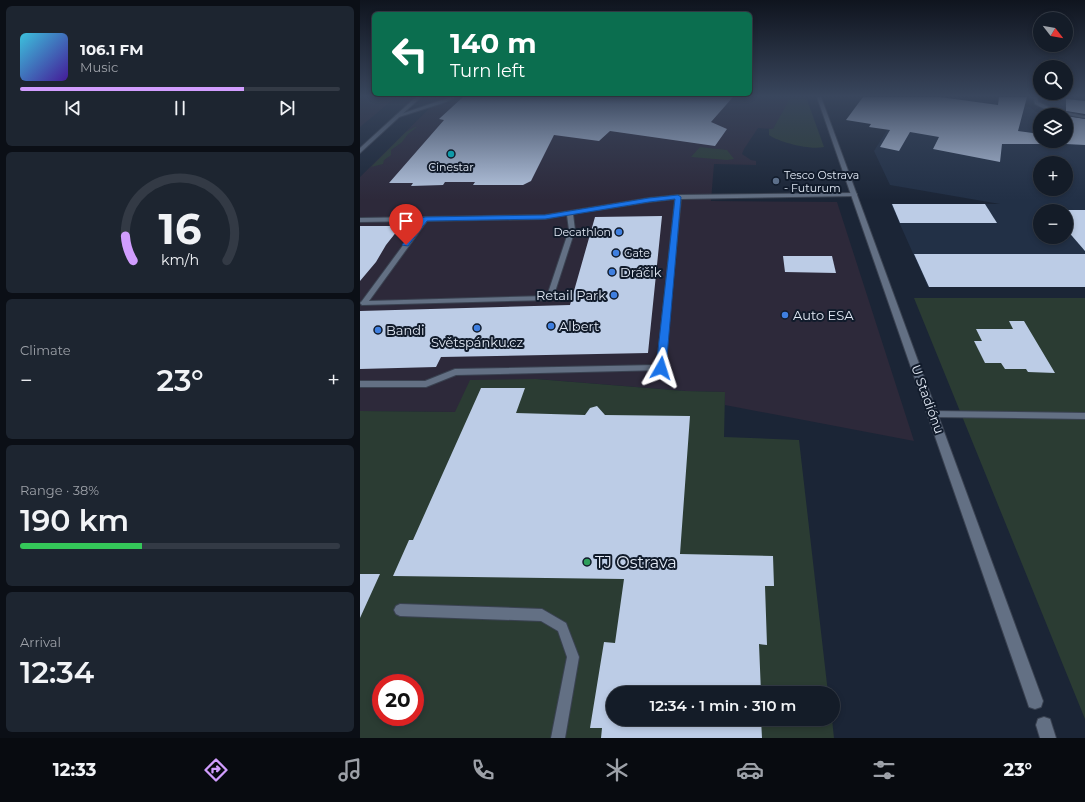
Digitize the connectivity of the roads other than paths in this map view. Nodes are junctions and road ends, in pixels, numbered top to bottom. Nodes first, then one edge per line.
1 (380, 131) edge
2 (832, 131) edge
3 (360, 150) edge
4 (856, 195) junction
5 (678, 197) junction
6 (570, 214) junction
7 (425, 219) junction
8 (360, 220) edge
9 (360, 384) edge
10 (933, 414) junction
11 (1085, 416) edge
12 (400, 610) dead end
13 (1035, 701) dead end
14 (558, 738) edge

1 - 3 street
2 - 4 street, U Stadiónu
4 - 5 lane
4 - 10 street, U Stadiónu
5 - 6 lane
5 - 9 lane
6 - 7 lane
6 - 7 lane
7 - 8 lane
10 - 11 lane
10 - 13 street, U Stadiónu
12 - 14 lane

